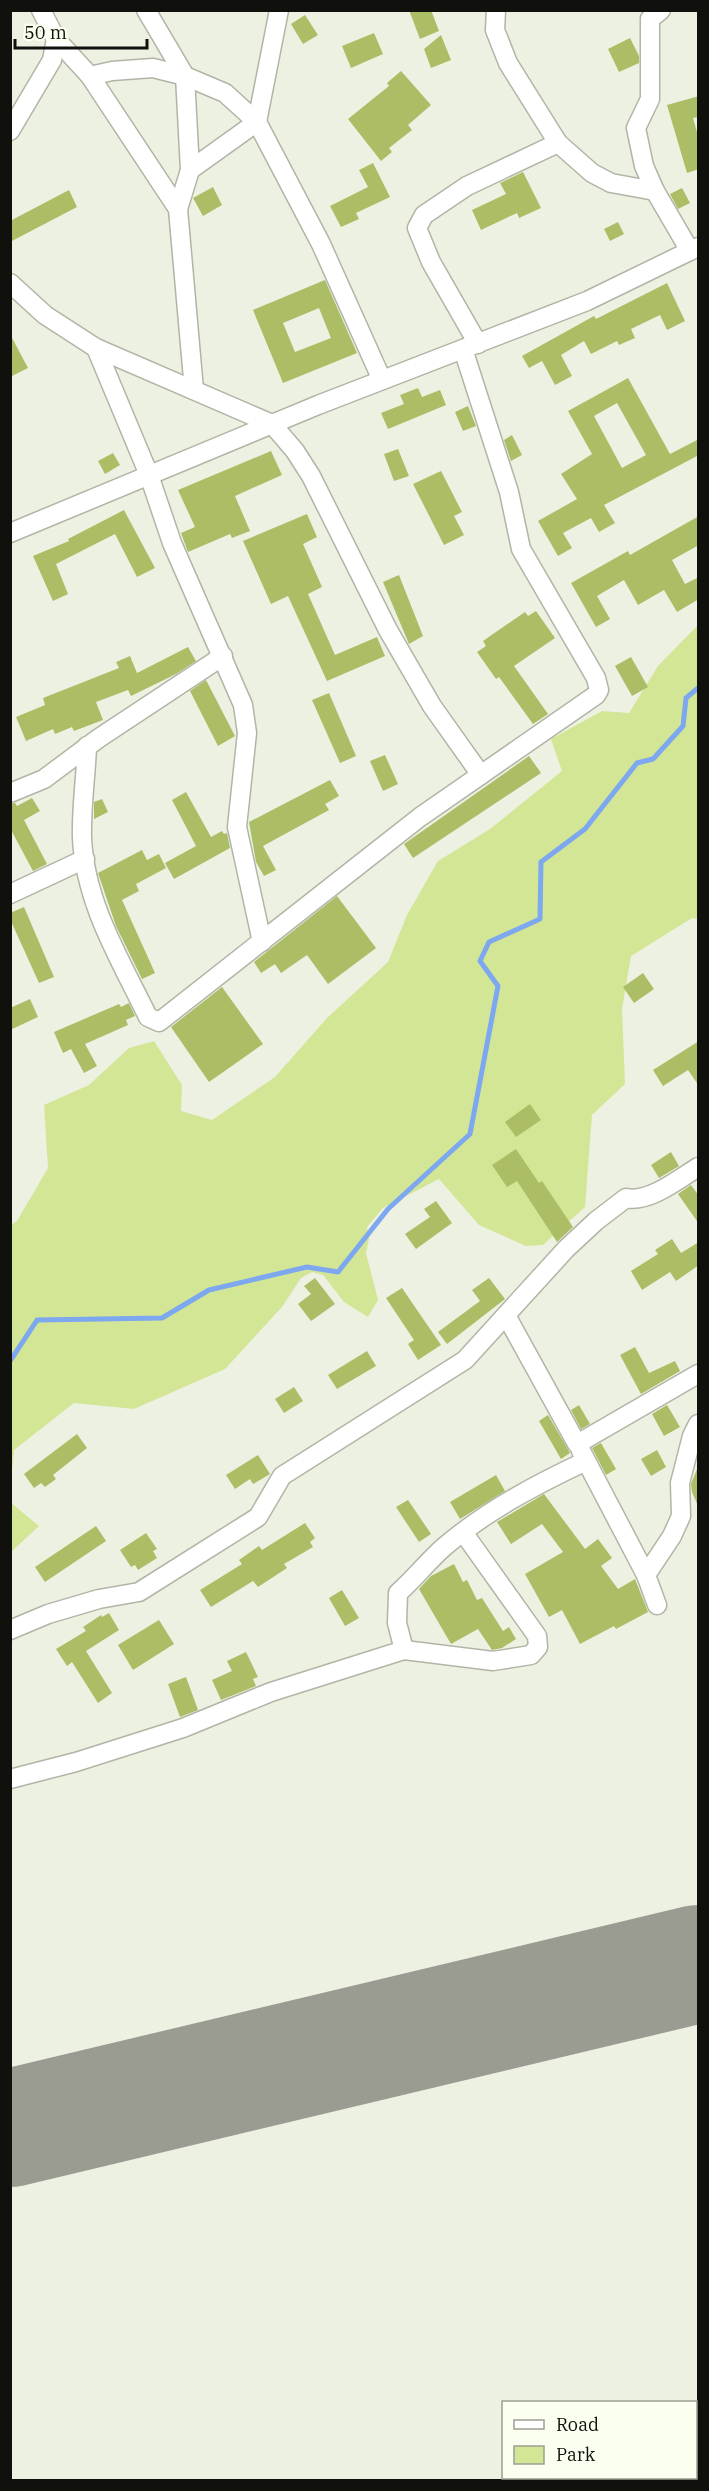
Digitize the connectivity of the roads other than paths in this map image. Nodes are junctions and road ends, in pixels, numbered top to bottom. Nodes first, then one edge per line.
1 (41, 10) edge
2 (146, 10) edge
3 (279, 10) edge
4 (496, 10) edge
5 (661, 10) edge
6 (56, 39) junction
7 (90, 76) junction
8 (185, 76) junction
9 (257, 122) junction
10 (10, 131) edge
11 (558, 143) junction
12 (190, 170) junction
13 (655, 191) junction
14 (178, 209) junction
15 (694, 249) edge
16 (10, 283) edge
17 (470, 346) junction
18 (96, 348) junction
19 (382, 380) junction
20 (194, 390) junction
21 (272, 424) junction
22 (150, 475) junction
23 (10, 533) edge
24 (223, 656) junction
25 (87, 746) junction
26 (481, 775) junction
27 (10, 793) edge
28 (85, 859) junction
29 (10, 894) edge
30 (262, 942) junction
31 (699, 1167) edge
32 (507, 1317) junction
33 (699, 1374) edge
34 (699, 1424) edge
35 (577, 1444) junction
36 (586, 1461) junction
37 (463, 1532) junction
38 (646, 1575) junction
39 (657, 1605) dead end
40 (10, 1630) edge
41 (404, 1650) junction
42 (10, 1779) edge

1 - 6 street
2 - 8 street
3 - 9 street
4 - 11 street
5 - 13 street
6 - 7 street
6 - 10 street
7 - 8 street
7 - 14 street
8 - 9 street
8 - 12 street
9 - 12 street
9 - 19 street
11 - 13 street
11 - 17 street
12 - 14 street
13 - 15 street
14 - 20 street
15 - 17 street
16 - 18 street
17 - 19 street
17 - 26 street
18 - 20 street
18 - 22 street
19 - 21 street
20 - 21 street
21 - 22 street
21 - 26 street
22 - 23 street
22 - 24 street
24 - 25 street
24 - 30 street
25 - 27 street
25 - 28 street
26 - 30 street
28 - 29 street
28 - 30 street
31 - 32 street
32 - 35 street
32 - 40 street
33 - 35 street
34 - 38 street
35 - 36 street
36 - 37 street
36 - 38 street
37 - 41 street
37 - 41 street
38 - 39 street
41 - 42 street

